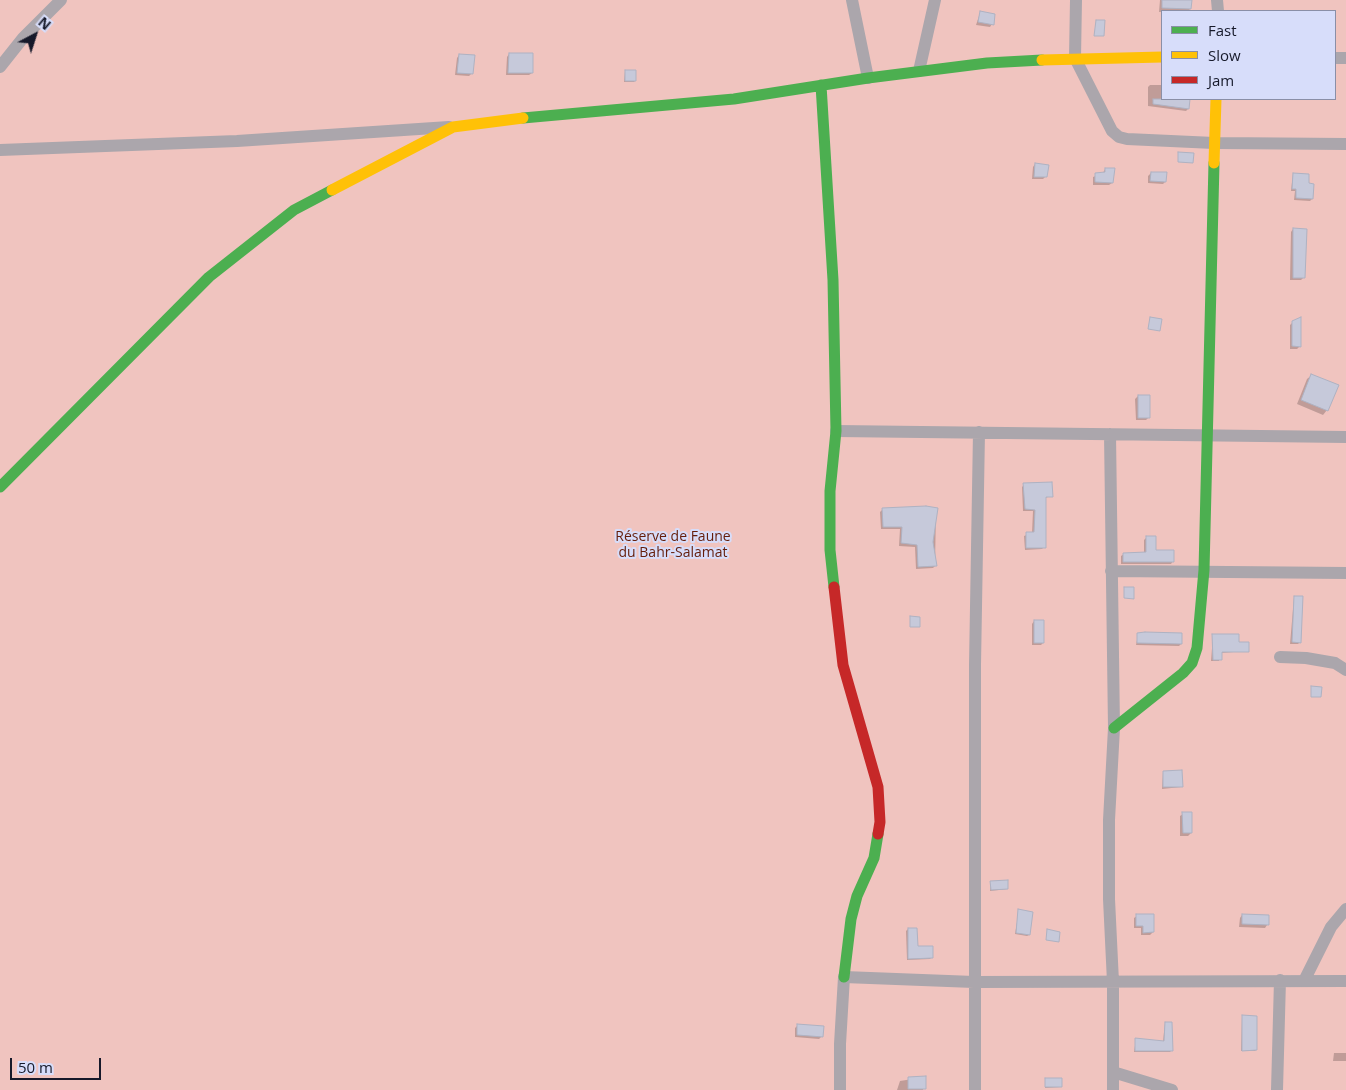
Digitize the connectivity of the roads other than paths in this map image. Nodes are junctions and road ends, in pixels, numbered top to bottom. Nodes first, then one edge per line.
1 (61, 0) edge
2 (852, 0) edge
3 (935, 0) edge
4 (1076, 0) edge
5 (1161, 57) edge
6 (1075, 58) junction
7 (0, 67) edge
8 (918, 71) junction
9 (868, 78) junction
10 (820, 85) junction
11 (1216, 100) edge
12 (453, 127) junction
13 (1214, 143) junction
14 (1346, 144) edge
15 (0, 150) edge
16 (836, 431) junction
17 (979, 432) junction
18 (1110, 434) junction
19 (1206, 435) junction
20 (1346, 437) edge
21 (0, 487) edge
22 (1204, 570) junction
23 (1112, 571) junction
24 (1346, 573) edge
25 (1280, 658) dead end
26 (1346, 670) edge
27 (1114, 728) junction
28 (1346, 909) edge
29 (844, 977) junction
30 (1280, 980) junction
31 (1304, 981) junction
32 (1346, 981) edge
33 (974, 982) junction
34 (1113, 982) junction
35 (1113, 1072) junction
36 (840, 1090) edge
37 (975, 1090) edge
38 (1113, 1090) edge
39 (1172, 1090) edge
40 (1277, 1090) edge

1 - 7 street
2 - 9 street
3 - 8 street
4 - 6 street
5 - 6 street
6 - 8 street
6 - 13 street
8 - 9 street
9 - 10 street
10 - 12 street
10 - 16 street
11 - 13 street
12 - 15 street
12 - 21 street
13 - 14 street
13 - 19 street
16 - 17 street
16 - 29 street
17 - 18 street
17 - 33 street
18 - 19 street
18 - 23 street
19 - 20 street
19 - 22 street
22 - 23 street
22 - 24 street
22 - 27 street
23 - 27 street
25 - 26 street
27 - 34 street
28 - 31 street
29 - 33 street
29 - 36 street
30 - 31 street
30 - 34 street
30 - 40 street
31 - 32 street
33 - 34 street
33 - 37 street
34 - 35 street
35 - 38 street
35 - 39 street

